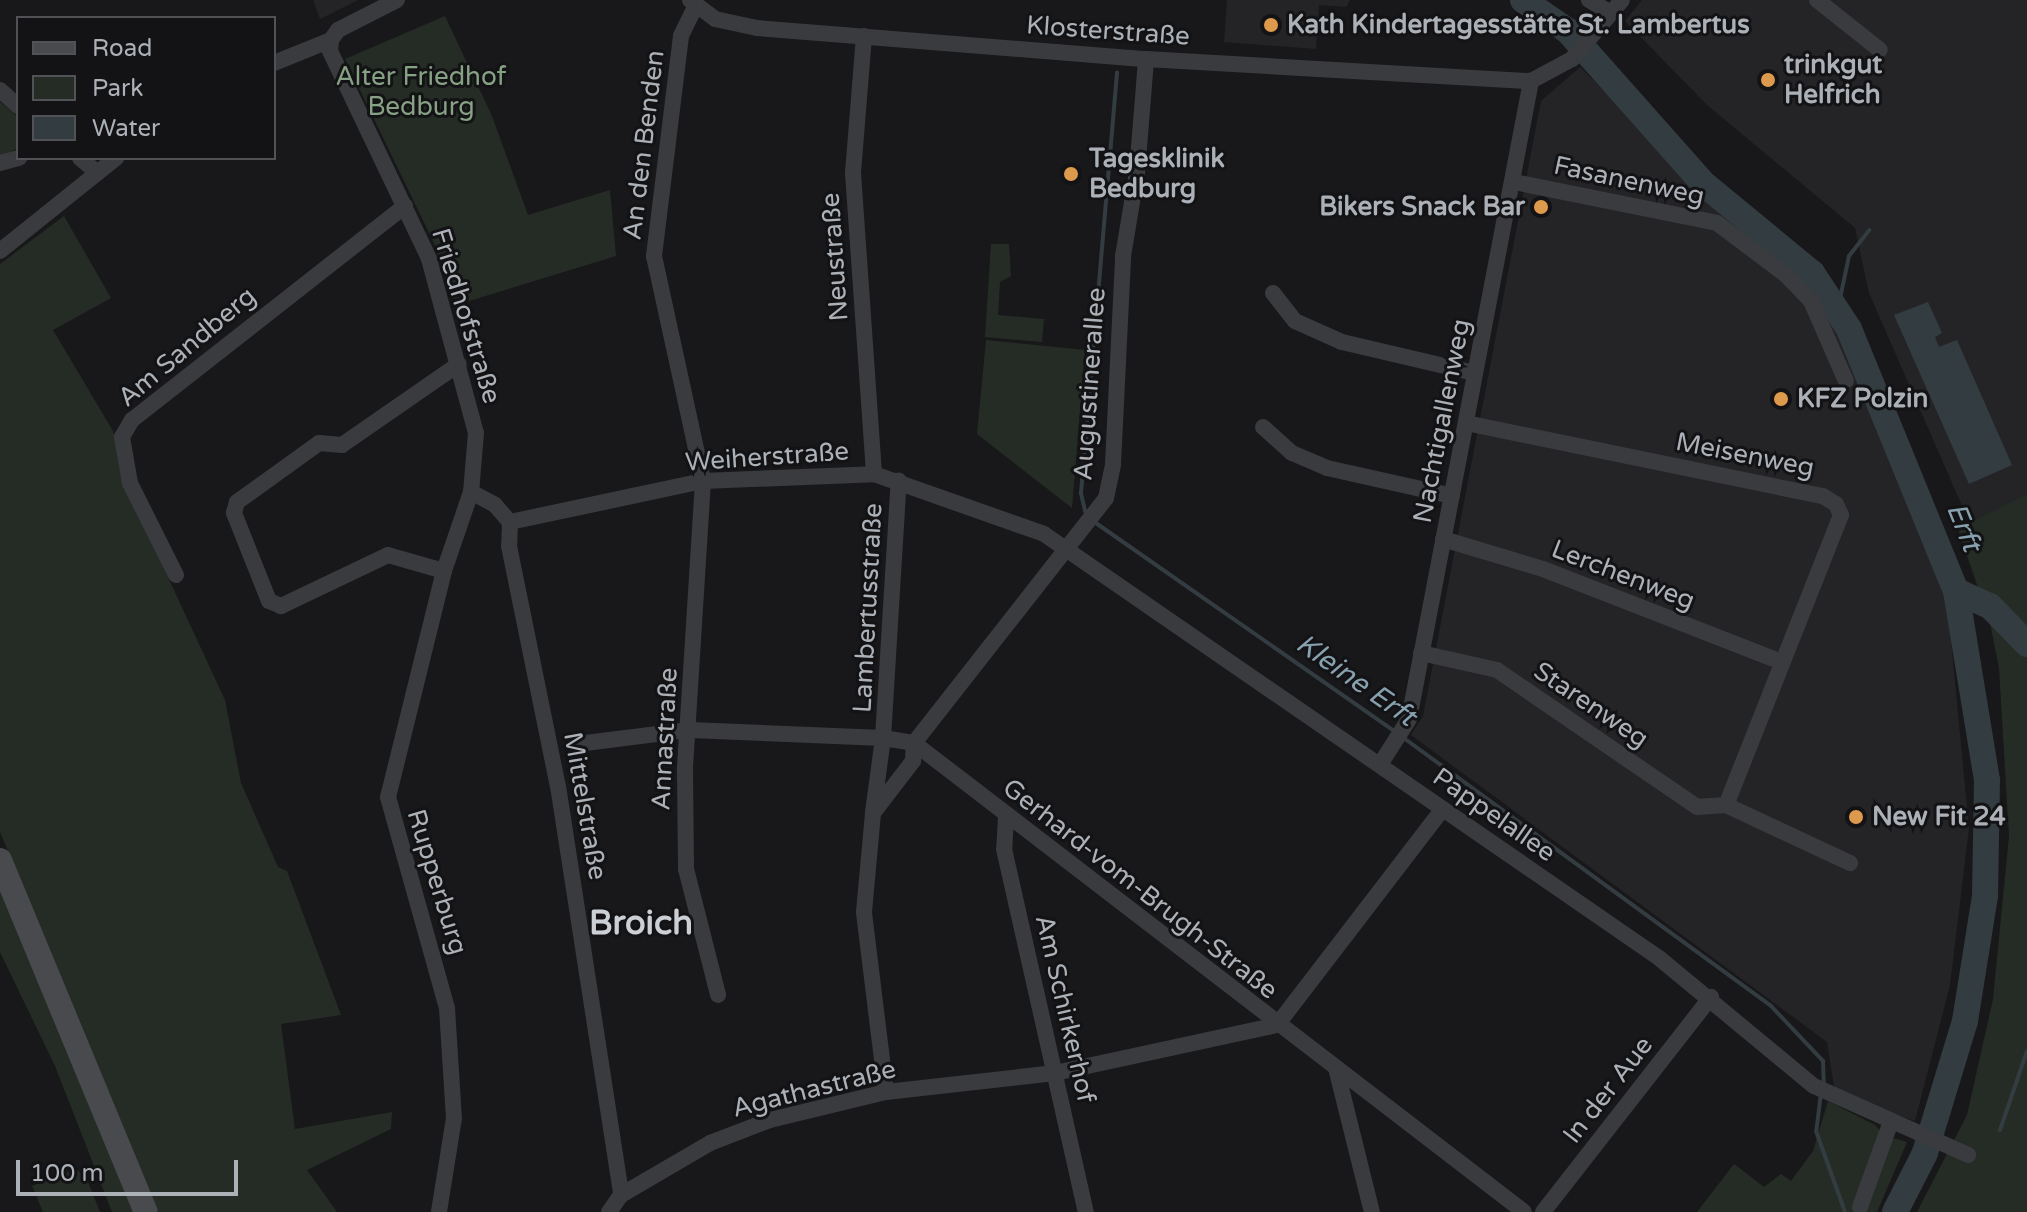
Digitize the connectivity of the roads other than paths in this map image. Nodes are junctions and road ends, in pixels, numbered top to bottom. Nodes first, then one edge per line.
1 (397, 0) edge
2 (1589, 0) edge
3 (1817, 0) edge
4 (693, 3) edge
5 (1611, 13) edge
6 (864, 36) junction
7 (331, 40) junction
8 (1880, 50) dead end
9 (1138, 58) junction
10 (276, 62) edge
11 (1531, 81) junction
12 (0, 90) edge
13 (16, 104) edge
14 (82, 160) edge
15 (114, 160) edge
16 (98, 173) junction
17 (1514, 182) junction
18 (405, 206) junction
19 (0, 251) edge
20 (1273, 293) dead end
21 (459, 364) junction
22 (1474, 373) junction
23 (1846, 381) dead end
24 (1466, 423) junction
25 (1263, 427) dead end
26 (874, 474) junction
27 (899, 480) junction
28 (703, 481) junction
29 (471, 492) junction
30 (1452, 496) junction
31 (510, 522) junction
32 (1443, 539) junction
33 (1067, 545) junction
34 (444, 571) junction
35 (176, 575) dead end
36 (1421, 653) junction
37 (1782, 662) junction
38 (690, 730) junction
39 (883, 738) junction
40 (914, 743) junction
41 (577, 744) dead end
42 (1381, 763) junction
43 (1726, 805) junction
44 (1443, 809) junction
45 (873, 813) junction
46 (1006, 816) junction
47 (0, 860) edge
48 (1850, 863) dead end
49 (718, 995) dead end
50 (1711, 997) junction
51 (1277, 1025) junction
52 (1337, 1072) junction
53 (1055, 1073) junction
54 (886, 1092) junction
55 (1890, 1124) junction
56 (1968, 1155) dead end
57 (621, 1195) junction
58 (1860, 1207) dead end
59 (146, 1212) edge
60 (439, 1212) edge
61 (609, 1212) edge
62 (1086, 1212) edge
63 (1372, 1212) edge
64 (1524, 1212) edge
65 (1543, 1212) edge

1 - 7 street
2 - 5 street
3 - 8 street
4 - 6 street, Klosterstraße
4 - 28 street, An den Benden
5 - 11 street
6 - 9 street, Klosterstraße
6 - 26 street, Neustraße
7 - 10 street
7 - 18 street, Friedhofstraße
9 - 11 street, Klosterstraße
9 - 33 street, Augustinerallee
11 - 17 street, Nachtigallenweg
12 - 13 street
14 - 16 street
15 - 16 street
16 - 19 street
17 - 22 street, Nachtigallenweg
17 - 23 street, Fasanenweg
18 - 21 street, Friedhofstraße
18 - 35 street, Am Sandberg
20 - 22 street
21 - 29 street, Friedhofstraße
21 - 34 street
22 - 24 street, Nachtigallenweg
24 - 30 street, Nachtigallenweg
24 - 37 street, Meisenweg
25 - 30 street
26 - 27 street, Weiherstraße
26 - 28 street, Weiherstraße
27 - 33 street, Weiherstraße
27 - 39 street, Lambertusstraße
28 - 31 street, Weiherstraße
28 - 38 street, Annastraße
29 - 31 street
29 - 34 street, Friedhofstraße
30 - 32 street, Nachtigallenweg
31 - 57 street, Mittelstraße
32 - 36 street, Nachtigallenweg
32 - 37 street, Lerchenweg
33 - 40 street, Augustinerallee
33 - 42 street, Pappelallee
34 - 60 street, Rupperburg
36 - 42 street, Nachtigallenweg
36 - 43 street, Starenweg
37 - 43 street, Meisenweg
38 - 39 street
38 - 41 street
38 - 49 street, Annastraße
39 - 40 street
39 - 45 street
40 - 45 street, Augustinerallee
40 - 46 street, Gerhard-vom-Brugh-Straße
42 - 44 street, Pappelallee
43 - 48 street, Starenweg
44 - 50 street, Pappelallee
44 - 51 street
45 - 54 street
46 - 51 street, Gerhard-vom-Brugh-Straße
46 - 53 street, Am Schirkerhof
47 - 59 main road
50 - 55 street, Pappelallee
50 - 65 street, In der Aue
51 - 52 street, Gerhard-vom-Brugh-Straße
51 - 53 street, Agathastraße
52 - 63 street
52 - 64 street, Gerhard-vom-Brugh-Straße
53 - 54 street, Agathastraße
53 - 62 street, Am Schirkerhof
54 - 57 street, Agathastraße
55 - 56 street, Pappelallee
55 - 58 street
57 - 61 street, Agathastraße

